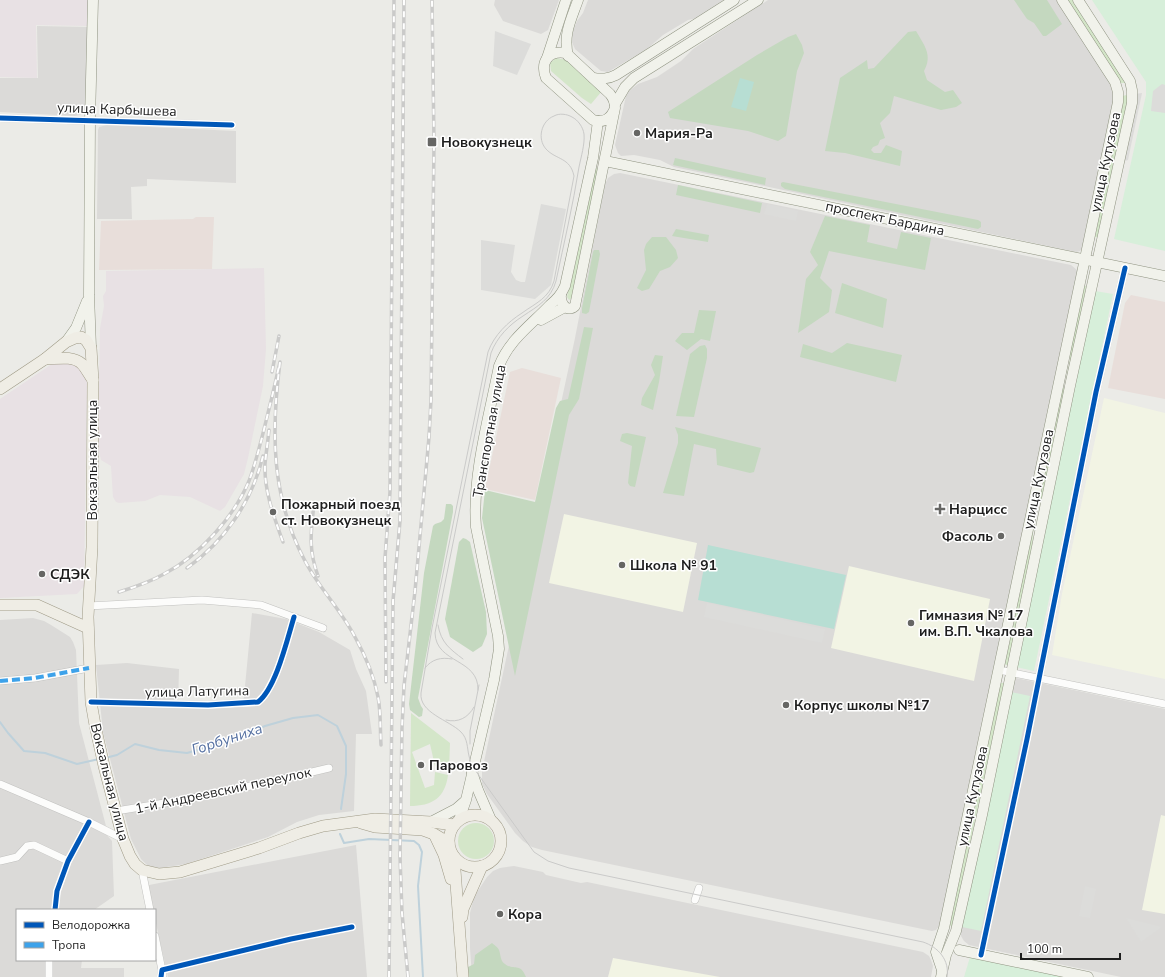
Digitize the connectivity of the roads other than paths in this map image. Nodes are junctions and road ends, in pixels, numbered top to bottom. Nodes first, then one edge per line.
1 (93, 0) edge
2 (566, 0) edge
3 (578, 0) edge
4 (734, 0) edge
5 (758, 0) edge
6 (1062, 0) edge
7 (1078, 0) edge
8 (568, 56) junction
9 (547, 58) junction
10 (593, 78) junction
11 (615, 106) junction
12 (0, 118) edge
13 (90, 120) junction
14 (598, 121) junction
15 (232, 125) dead end
16 (593, 158) junction
17 (606, 161) junction
18 (1084, 259) junction
19 (1097, 262) junction
20 (1125, 268) junction
21 (1165, 276) edge
22 (89, 295) junction
23 (561, 295) junction
24 (569, 308) junction
25 (522, 332) junction
26 (66, 342) junction
27 (91, 348) junction
28 (44, 360) junction
29 (93, 381) junction
30 (0, 389) edge
31 (0, 605) edge
32 (88, 606) junction
33 (294, 617) junction
34 (88, 628) junction
35 (322, 628) dead end
36 (89, 668) junction
37 (999, 670) junction
38 (1011, 673) junction
39 (1039, 678) junction
40 (0, 681) edge
41 (92, 702) junction
42 (1165, 704) edge
43 (329, 768) dead end
44 (472, 771) junction
45 (0, 784) edge
46 (466, 800) junction
47 (116, 812) junction
48 (491, 820) junction
49 (356, 821) junction
50 (89, 822) junction
51 (431, 822) junction
52 (456, 822) junction
53 (434, 834) junction
54 (123, 839) junction
55 (449, 843) junction
56 (454, 857) junction
57 (0, 861) edge
58 (68, 861) junction
59 (482, 866) junction
60 (142, 870) junction
61 (699, 888) dead end
62 (695, 900) dead end
63 (458, 908) junction
64 (55, 909) edge
65 (150, 909) edge
66 (352, 927) dead end
67 (460, 932) junction
68 (156, 942) edge
69 (959, 950) dead end
70 (981, 955) junction
71 (49, 961) edge
72 (941, 974) edge
73 (162, 975) edge
74 (50, 977) edge
75 (463, 977) edge
76 (1088, 977) edge

1 - 13 main road, Вокзальная улица
2 - 9 main road
3 - 8 main road
4 - 10 main road
5 - 11 main road
6 - 18 main road, улица Кутузова
7 - 19 main road, улица Кутузова
8 - 9 main road
8 - 10 main road
9 - 14 main road
10 - 11 main road
11 - 14 main road
11 - 17 main road
12 - 13 street, улица Карбышева
13 - 15 street, улица Карбышева
13 - 22 main road, Вокзальная улица
14 - 16 main road, Транспортная улица
16 - 17 main road, проспект Бардина
16 - 23 main road, Транспортная улица
17 - 18 main road, проспект Бардина
17 - 24 main road
18 - 19 main road, проспект Бардина
18 - 37 main road, улица Кутузова
19 - 20 main road, проспект Бардина
19 - 38 main road, улица Кутузова
20 - 21 main road, проспект Бардина
20 - 39 street
22 - 26 main road
22 - 27 main road, Вокзальная улица
23 - 24 main road
23 - 25 main road, Транспортная улица
24 - 25 main road, Транспортная улица
25 - 44 main road, Транспортная улица
26 - 27 main road
26 - 28 main road
27 - 29 main road, Вокзальная улица
28 - 29 main road
28 - 30 main road
29 - 32 main road, Вокзальная улица
31 - 34 main road
32 - 33 street
32 - 34 main road, Вокзальная улица
33 - 35 street
33 - 41 street, улица Латугина
34 - 36 main road, Вокзальная улица
36 - 40 street
36 - 41 main road, Вокзальная улица
37 - 38 street
37 - 72 main road, улица Кутузова
38 - 39 street
38 - 72 main road, улица Кутузова
39 - 42 street
39 - 70 street
41 - 47 main road, Вокзальная улица
43 - 47 street, 1-й Андреевский переулок
44 - 46 main road, Транспортная улица
44 - 48 main road
45 - 50 street
46 - 51 main road
46 - 52 main road, Транспортная улица
47 - 54 main road, Вокзальная улица
48 - 52 main road
48 - 59 main road
49 - 51 main road
49 - 53 main road
49 - 60 main road
50 - 54 street
50 - 58 street
51 - 52 main road
52 - 55 main road
53 - 55 main road
53 - 63 main road
54 - 60 main road, Вокзальная улица
55 - 56 main road
56 - 59 main road
56 - 63 main road
57 - 58 street
58 - 64 street
59 - 67 main road
60 - 65 street, Вокзальная улица
61 - 62 street
63 - 67 main road
66 - 73 street
67 - 75 main road
68 - 73 street
69 - 70 main road
70 - 76 main road
71 - 74 street

